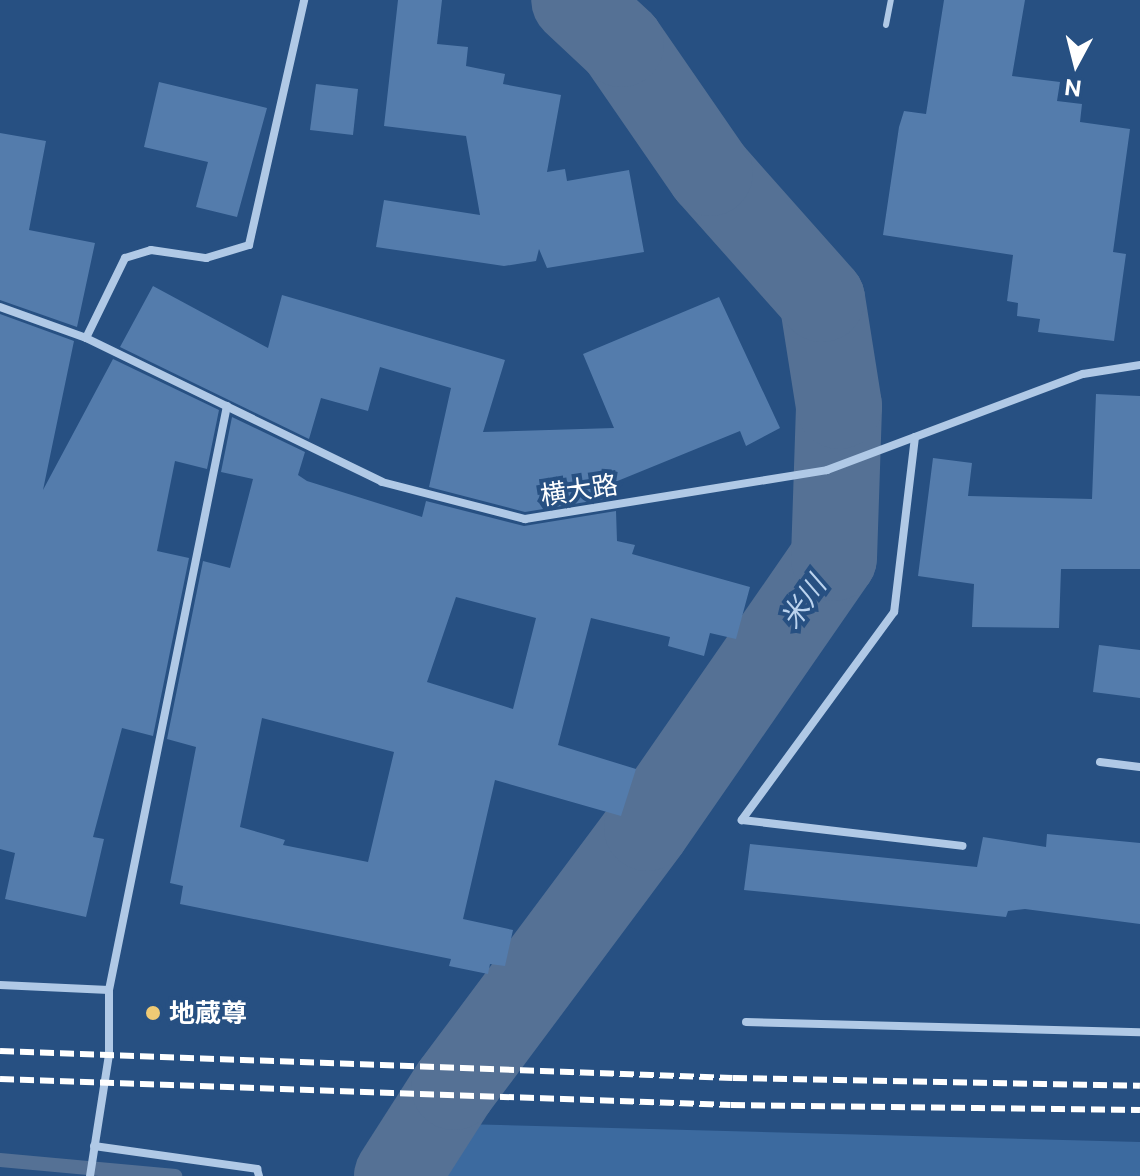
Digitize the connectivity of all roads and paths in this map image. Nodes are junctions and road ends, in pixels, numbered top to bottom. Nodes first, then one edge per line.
1 (304, 0) edge
2 (891, 0) edge
3 (886, 25) dead end
4 (0, 307) edge
5 (86, 338) junction
6 (1140, 365) edge
7 (227, 406) junction
8 (915, 437) junction
9 (1100, 762) dead end
10 (1140, 767) edge
11 (962, 846) dead end
12 (0, 985) edge
13 (109, 990) junction
14 (746, 1022) dead end
15 (1140, 1032) edge
16 (94, 1146) junction
17 (90, 1176) edge
18 (259, 1176) edge

1 - 5 street
2 - 3 lane
4 - 5 street, 横大路
5 - 7 street, 横大路
6 - 8 street, 横大路
7 - 8 street, 横大路
7 - 13 street
8 - 11 street
9 - 10 street
12 - 13 street
13 - 16 street
14 - 15 street
16 - 17 street
16 - 18 street

